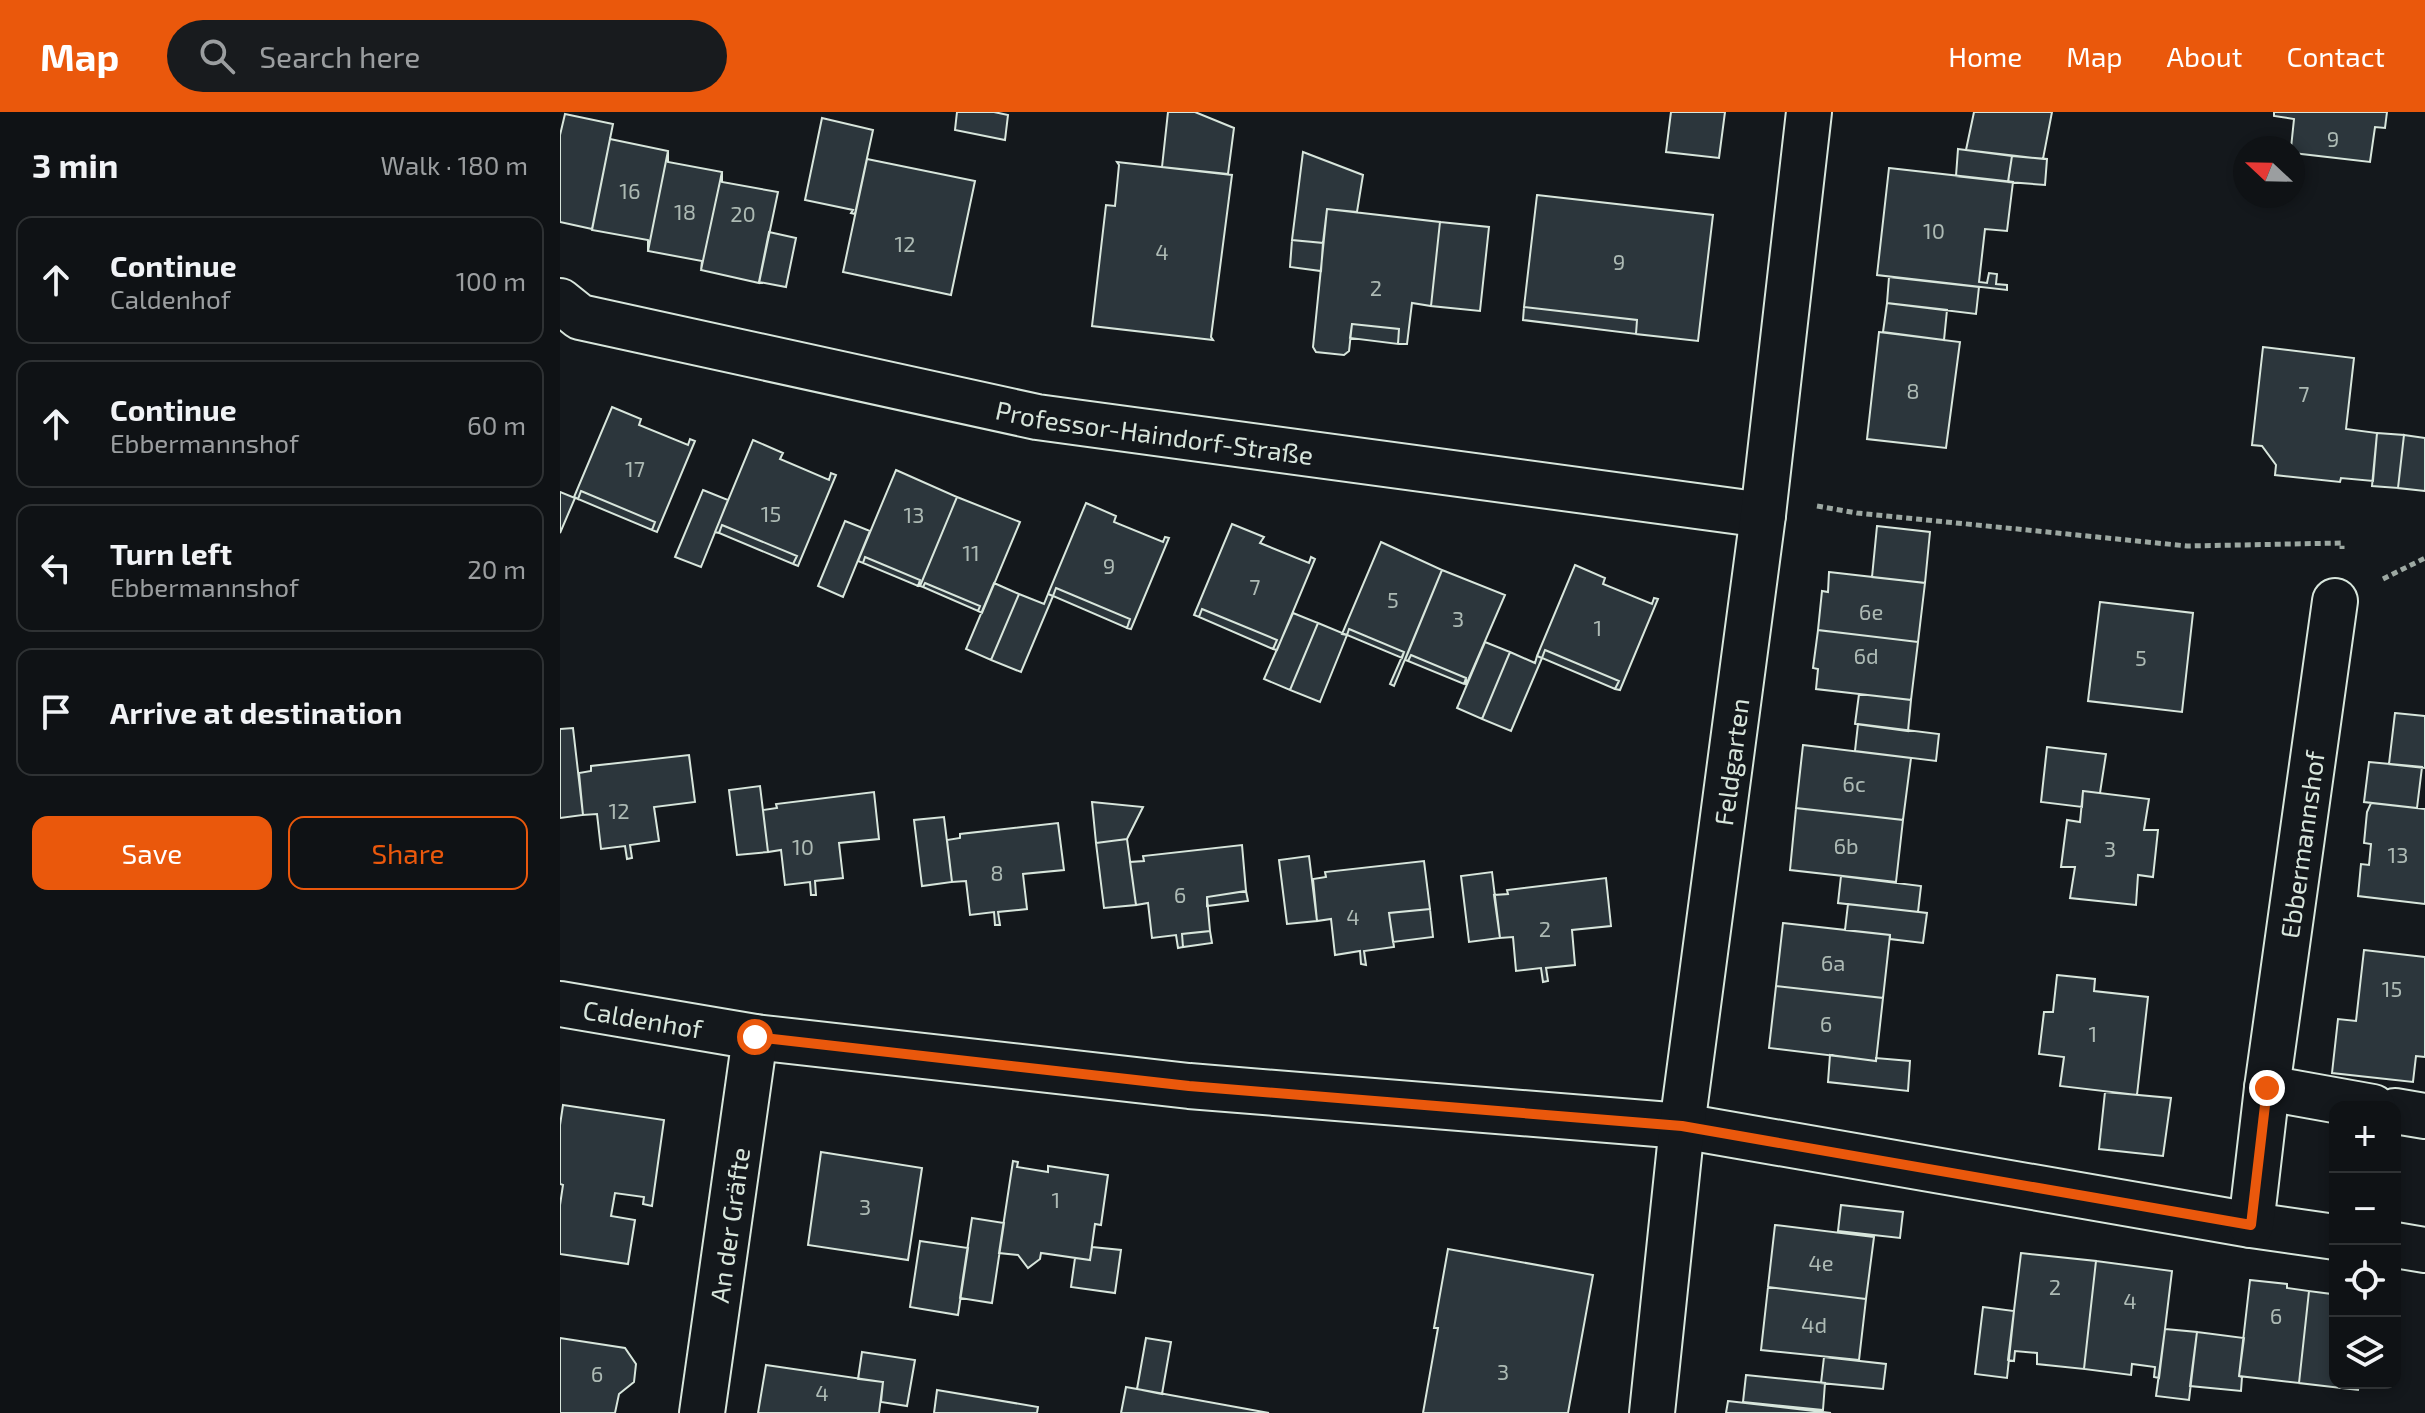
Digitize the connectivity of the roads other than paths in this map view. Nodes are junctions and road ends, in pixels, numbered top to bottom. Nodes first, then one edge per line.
1 (1809, 112) edge
2 (560, 301) edge
3 (1764, 506) junction
4 (2335, 601) road end
5 (560, 1004) edge
6 (755, 1037) junction
7 (2267, 1088) junction
8 (2340, 1101) edge
9 (2401, 1112) edge
10 (2425, 1116) edge
11 (1682, 1126) junction
12 (2251, 1225) junction
13 (2329, 1236) edge
14 (2401, 1246) edge
15 (2425, 1250) edge
16 (702, 1413) edge
17 (1652, 1413) edge

1 - 3 street, Feldgarten
2 - 3 street, Professor-Haindorf-Straße
3 - 11 street, Feldgarten
4 - 7 street, Ebbermannshof
5 - 6 street, Caldenhof
6 - 11 street, Caldenhof
6 - 16 street, An der Gräfte
7 - 8 street
7 - 12 street, Ebbermannshof
9 - 10 street
11 - 12 street
11 - 17 street, Feldgarten
12 - 13 street
14 - 15 street

